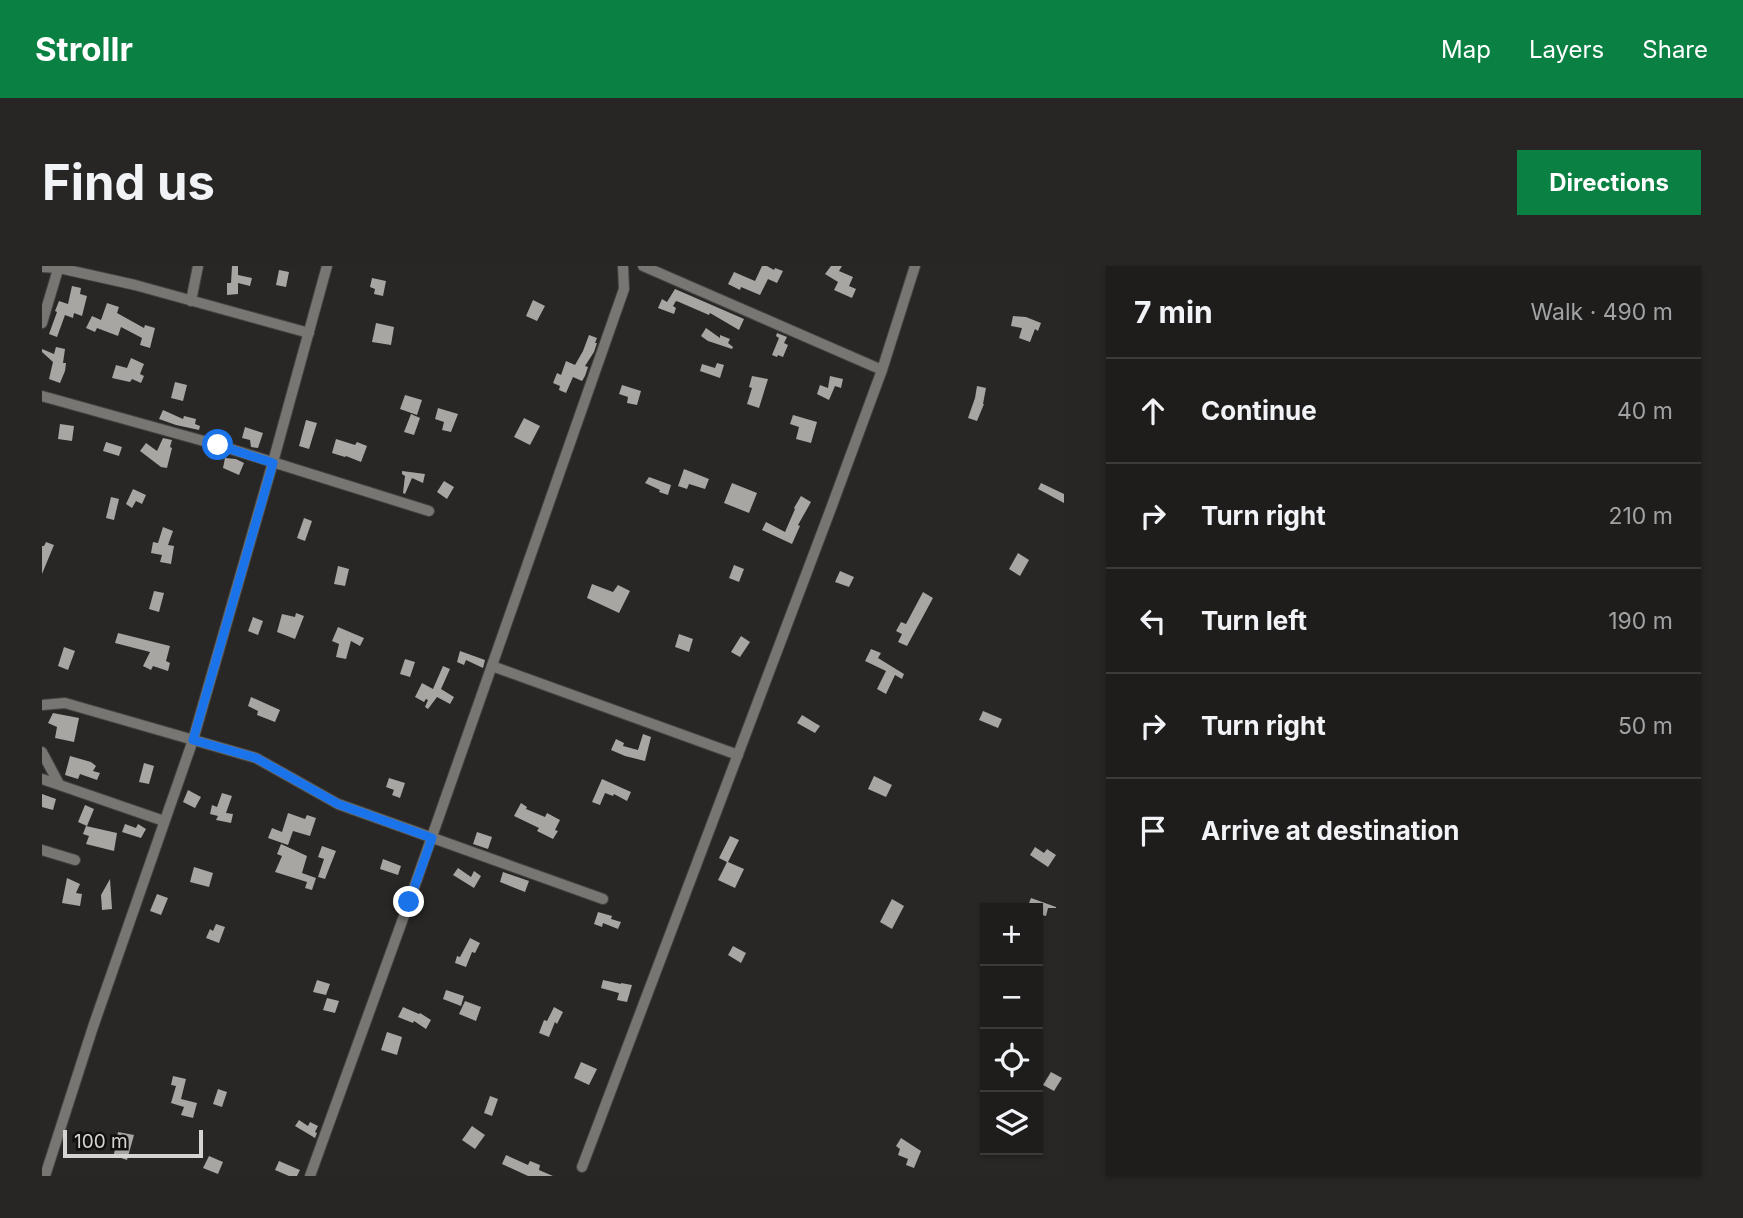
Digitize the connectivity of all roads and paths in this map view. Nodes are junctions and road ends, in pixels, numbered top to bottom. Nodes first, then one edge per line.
1 (198, 266) edge
2 (327, 266) edge
3 (623, 266) edge
4 (643, 266) edge
5 (915, 266) edge
6 (42, 267) edge
7 (59, 267) edge
8 (191, 301) junction
9 (42, 323) edge
10 (309, 333) junction
11 (882, 370) junction
12 (42, 396) edge
13 (273, 463) junction
14 (429, 510) dead end
15 (492, 666) junction
16 (42, 705) edge
17 (193, 740) junction
18 (42, 752) edge
19 (738, 755) junction
20 (42, 779) edge
21 (59, 784) junction
22 (164, 821) junction
23 (432, 838) junction
24 (42, 850) edge
25 (75, 860) dead end
26 (603, 899) dead end
27 (582, 1167) dead end
28 (45, 1176) edge
29 (310, 1176) edge

1 - 8 street
2 - 10 street
3 - 15 street
4 - 11 street
5 - 11 street
6 - 7 street
7 - 8 street
7 - 9 street
8 - 10 street
10 - 13 street
11 - 19 street
12 - 13 street
13 - 14 street
13 - 17 street
15 - 19 street
15 - 23 street
16 - 17 street
17 - 22 street
17 - 23 street
18 - 21 street
19 - 27 street
20 - 21 street
21 - 22 street
22 - 28 street
23 - 26 street
23 - 29 street
24 - 25 street

